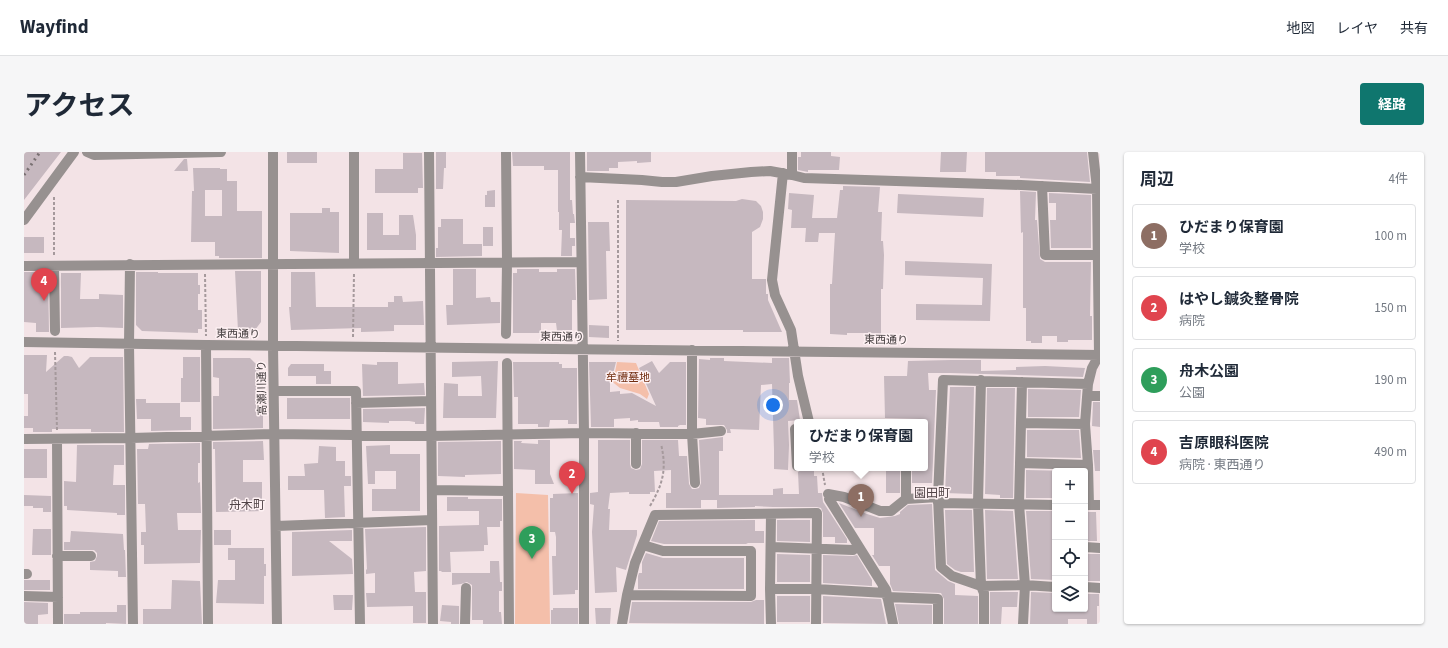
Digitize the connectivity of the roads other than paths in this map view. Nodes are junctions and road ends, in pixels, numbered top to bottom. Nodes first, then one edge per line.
1 (74, 152) edge
2 (87, 152) edge
3 (222, 152) edge
4 (273, 152) edge
5 (354, 152) edge
6 (429, 152) edge
7 (506, 152) edge
8 (580, 152) edge
9 (792, 152) edge
10 (1092, 152) edge
11 (173, 153) edge
12 (788, 174) junction
13 (580, 177) junction
14 (1042, 186) junction
15 (1096, 189) junction
16 (24, 220) edge
17 (1098, 255) junction
18 (507, 262) junction
19 (581, 262) junction
20 (130, 264) junction
21 (273, 264) junction
22 (354, 264) junction
23 (430, 264) junction
24 (24, 266) edge
25 (54, 266) junction
26 (55, 331) dead end
27 (506, 334) dead end
28 (24, 342) edge
29 (129, 344) junction
30 (206, 345) junction
31 (273, 346) junction
32 (430, 348) junction
33 (582, 349) junction
34 (692, 350) junction
35 (795, 351) junction
36 (1100, 354) edge
37 (507, 363) dead end
38 (982, 380) junction
39 (1022, 382) junction
40 (1088, 384) junction
41 (274, 391) junction
42 (1087, 396) junction
43 (1100, 396) edge
44 (431, 401) junction
45 (356, 403) junction
46 (808, 419) edge
47 (1021, 423) junction
48 (1085, 424) junction
49 (721, 431) dead end
50 (584, 433) junction
51 (636, 433) junction
52 (274, 434) junction
53 (507, 434) junction
54 (692, 434) junction
55 (357, 435) junction
56 (206, 436) junction
57 (431, 436) junction
58 (131, 438) junction
59 (24, 439) edge
60 (57, 439) junction
61 (1020, 463) junction
62 (636, 464) dead end
63 (1088, 465) junction
64 (906, 471) edge
65 (695, 483) dead end
66 (432, 490) junction
67 (508, 491) junction
68 (906, 498) junction
69 (938, 500) junction
70 (978, 504) junction
71 (1019, 504) junction
72 (1052, 504) edge
73 (1087, 504) edge
74 (1088, 505) edge
75 (1100, 505) edge
76 (771, 514) junction
77 (432, 520) junction
78 (359, 523) junction
79 (276, 526) junction
80 (643, 545) junction
81 (771, 547) junction
82 (1088, 547) edge
83 (817, 548) junction
84 (1100, 548) edge
85 (853, 550) dead end
86 (57, 556) junction
87 (91, 556) dead end
88 (1025, 585) junction
89 (981, 586) junction
90 (1052, 587) edge
91 (1088, 587) edge
92 (466, 588) dead end
93 (1100, 588) edge
94 (770, 589) junction
95 (816, 589) junction
96 (627, 595) junction
97 (887, 595) junction
98 (24, 596) edge
99 (58, 597) junction
100 (58, 624) edge
101 (133, 624) edge
102 (208, 624) edge
103 (277, 624) edge
104 (360, 624) edge
105 (433, 624) edge
106 (466, 624) edge
107 (509, 624) edge
108 (584, 624) edge
109 (622, 624) edge
110 (771, 624) edge
111 (816, 624) edge
112 (893, 624) edge
113 (938, 624) edge
114 (984, 624) edge
115 (1023, 624) edge

1 - 16 street
2 - 11 street
3 - 11 street
4 - 21 street, 高瀬川通り
5 - 22 street
6 - 23 street
7 - 18 street
8 - 13 street
9 - 12 street
10 - 15 street
12 - 13 street
12 - 14 street
12 - 35 street
13 - 19 street
14 - 15 street
14 - 17 street
15 - 17 street
17 - 36 street
18 - 19 street
18 - 23 street
18 - 27 street
19 - 33 street
20 - 21 street
20 - 25 street
20 - 29 street
21 - 22 street
21 - 31 street, 高瀬川通り
22 - 23 street
23 - 32 street
24 - 25 street
25 - 26 street
28 - 29 street, 東西通り
29 - 30 street, 東西通り
29 - 58 street
30 - 31 street, 東西通り
30 - 56 street
31 - 32 street, 東西通り
31 - 41 street, 高瀬川通り
32 - 33 street, 東西通り
32 - 44 street
33 - 34 street, 東西通り
33 - 50 street
34 - 35 street, 東西通り
34 - 54 street
35 - 36 street, 東西通り
35 - 46 street
36 - 40 street
37 - 53 street
38 - 39 street
38 - 69 street
38 - 70 street
39 - 40 street
39 - 47 street
40 - 42 street
41 - 45 street
41 - 52 street, 高瀬川通り
42 - 43 street
42 - 48 street
44 - 45 street
44 - 57 street
45 - 55 street
47 - 48 street
47 - 61 street
48 - 63 street
49 - 54 street
50 - 51 street
50 - 53 street
50 - 108 street
51 - 54 street
51 - 62 street
52 - 55 street
52 - 56 street
52 - 79 street, 高瀬川通り
53 - 57 street
53 - 67 street
54 - 65 street
55 - 57 street
55 - 78 street
56 - 58 street
56 - 102 street
57 - 66 street
58 - 60 street
58 - 101 street
59 - 60 street
60 - 86 street
61 - 63 street
61 - 71 street
63 - 73 street
64 - 68 street
66 - 67 street
66 - 77 street
67 - 107 street
68 - 69 street
68 - 97 street
69 - 70 street
69 - 89 street
70 - 71 street
70 - 89 street
71 - 72 street
71 - 88 street
74 - 75 street
76 - 80 street
76 - 81 street
76 - 83 street
77 - 78 street
77 - 105 street
78 - 79 street
78 - 104 street
79 - 103 street, 高瀬川通り
80 - 96 street
80 - 96 street
81 - 83 street
81 - 94 street
82 - 84 street
83 - 85 street
83 - 95 street
86 - 87 street
86 - 99 street
88 - 89 street
88 - 90 street
88 - 115 street
89 - 114 street
91 - 93 street
92 - 106 street
94 - 95 street
94 - 110 street
95 - 97 street
95 - 111 street
96 - 109 street
97 - 112 street
97 - 113 street
98 - 99 street
99 - 100 street

